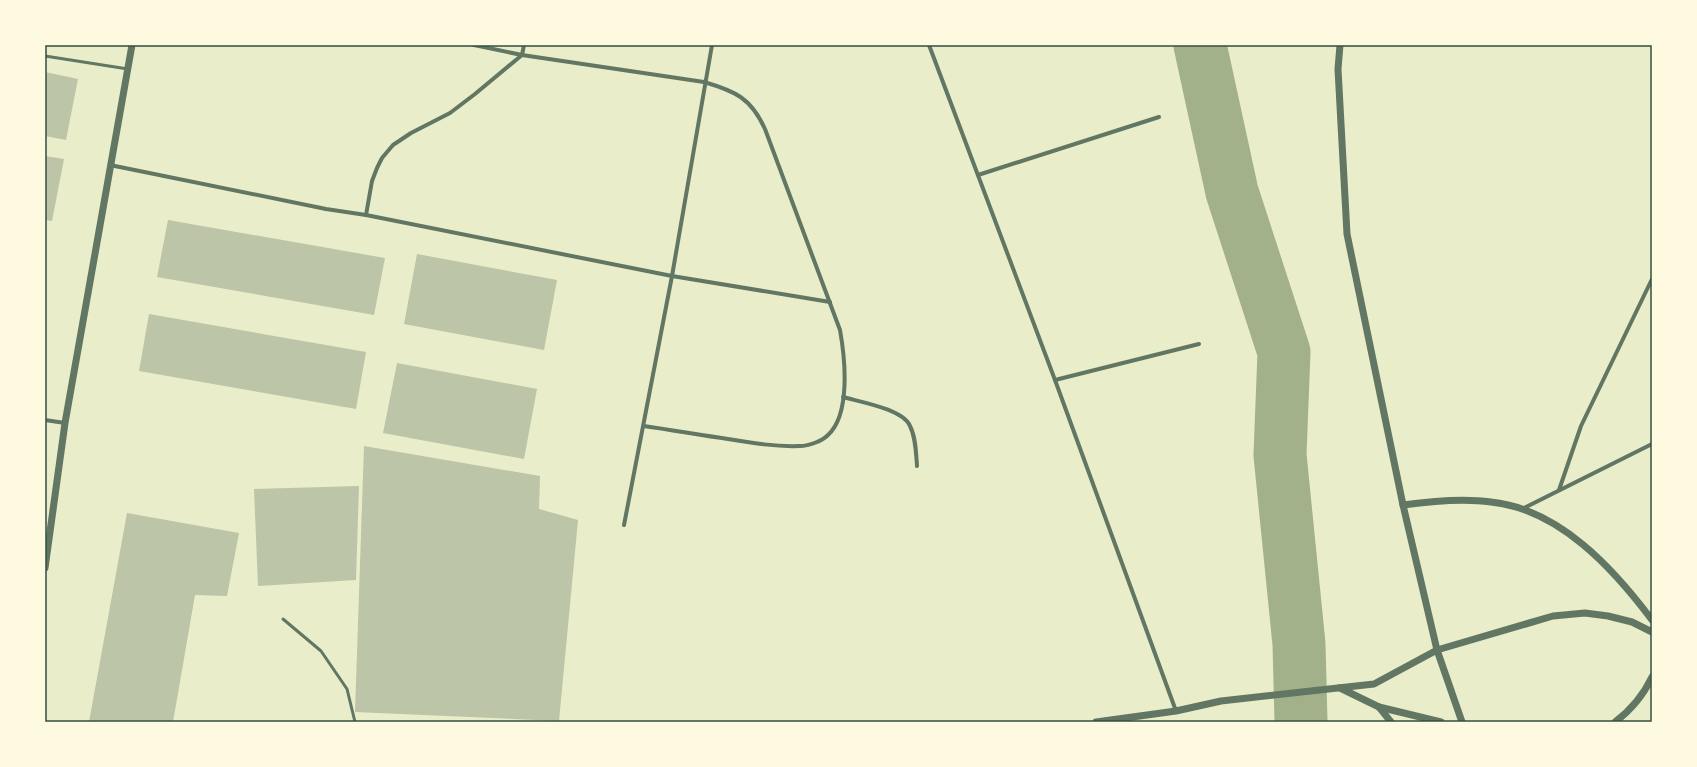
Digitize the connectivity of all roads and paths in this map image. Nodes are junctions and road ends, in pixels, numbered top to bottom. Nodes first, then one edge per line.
1 (132, 45) edge
2 (474, 45) edge
3 (524, 45) edge
4 (712, 45) edge
5 (929, 45) edge
6 (1340, 45) edge
7 (45, 56) edge
8 (522, 56) junction
9 (128, 69) junction
10 (704, 82) junction
11 (1159, 117) dead end
12 (110, 165) junction
13 (978, 175) junction
14 (366, 215) junction
15 (672, 276) junction
16 (1652, 279) edge
17 (830, 302) junction
18 (1199, 344) dead end
19 (1055, 380) junction
20 (843, 397) junction
21 (45, 420) edge
22 (65, 423) junction
23 (644, 426) junction
24 (1652, 444) edge
25 (917, 466) dead end
26 (1559, 490) junction
27 (1403, 505) junction
28 (1522, 509) junction
29 (624, 525) dead end
30 (45, 568) edge
31 (283, 619) dead end
32 (1652, 620) edge
33 (1652, 632) edge
34 (1438, 650) junction
35 (1652, 677) edge
36 (1340, 688) junction
37 (1379, 707) junction
38 (1176, 711) junction
39 (355, 722) edge
40 (1096, 722) edge
41 (1391, 722) edge
42 (1441, 722) edge
43 (1462, 722) edge
44 (1614, 722) edge

1 - 9 street
2 - 8 street
3 - 8 street
4 - 10 street
5 - 13 street
6 - 27 street
7 - 9 lane
8 - 10 street
8 - 14 street
9 - 12 street
10 - 15 street
10 - 17 street
11 - 13 street
12 - 14 street
12 - 22 street
13 - 19 street
14 - 15 street
15 - 17 street
15 - 23 street
16 - 26 street
17 - 20 street
18 - 19 street
19 - 38 street
20 - 23 street
20 - 25 street
21 - 22 street
22 - 30 street
23 - 29 street
24 - 26 street
26 - 28 street
27 - 28 street
27 - 34 street
28 - 32 street
31 - 39 lane
33 - 34 street
34 - 36 street
34 - 43 street
35 - 44 street
36 - 37 street
36 - 38 street
37 - 41 street
37 - 42 street
38 - 40 street

